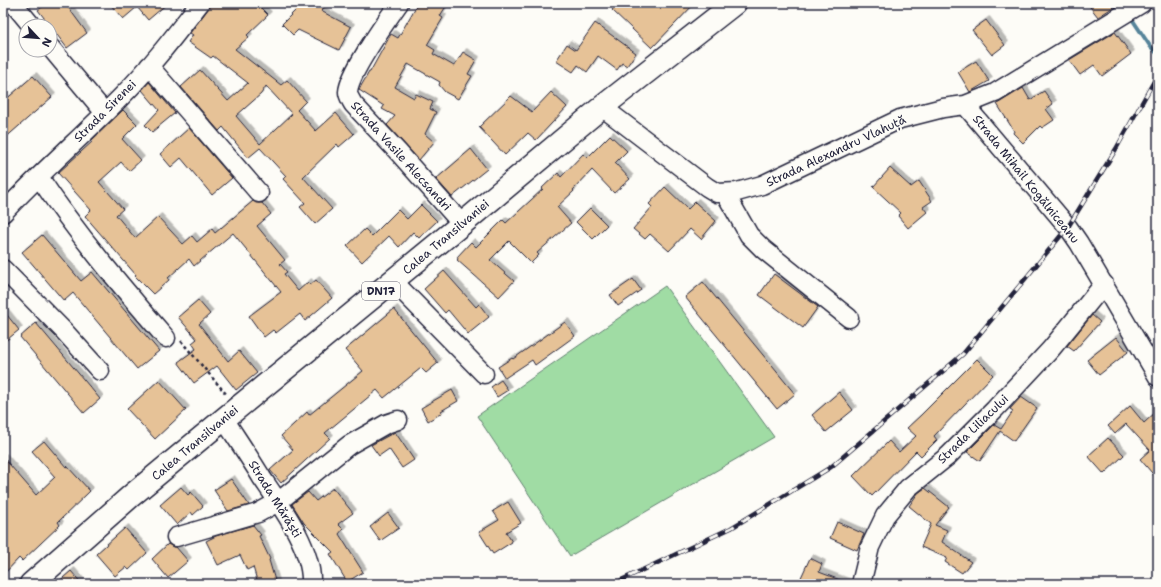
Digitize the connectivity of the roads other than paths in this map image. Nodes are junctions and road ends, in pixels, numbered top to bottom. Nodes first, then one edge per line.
1 (13, 3) edge
2 (200, 3) edge
3 (399, 3) edge
4 (735, 3) edge
5 (1139, 5) edge
6 (25, 18) edge
7 (58, 57) edge
8 (149, 66) junction
9 (965, 105) junction
10 (602, 107) junction
11 (104, 113) junction
12 (39, 177) junction
13 (725, 192) junction
14 (259, 193) dead end
15 (3, 213) edge
16 (462, 224) junction
17 (3, 269) edge
18 (392, 281) junction
19 (1104, 284) junction
20 (849, 318) dead end
21 (166, 338) road end
22 (100, 370) dead end
23 (484, 374) dead end
24 (1158, 377) edge
25 (231, 413) junction
26 (398, 420) dead end
27 (278, 502) junction
28 (176, 537) dead end
29 (31, 584) edge
30 (311, 584) edge
31 (861, 584) edge

1 - 6 street
2 - 8 street, Strada Sirenei
3 - 16 street, Strada Vasile Alecsandri
4 - 10 highway, Calea Transilvaniei / DN17
5 - 9 street, Strada Alexandru Vlahuță
7 - 11 street
8 - 11 street, Strada Sirenei
8 - 14 street
9 - 13 street, Strada Alexandru Vlahuță
9 - 19 street, Strada Mihail Kogălniceanu
10 - 13 street, Strada Alexandru Vlahuță
10 - 16 highway, Calea Transilvaniei / DN17
11 - 12 street, Strada Sirenei
12 - 15 street, Strada Sirenei
12 - 21 street
13 - 20 street
16 - 18 highway, Calea Transilvaniei / DN17
17 - 22 street
18 - 23 street
18 - 25 highway, Calea Transilvaniei / DN17
19 - 24 street, Strada Mihail Kogălniceanu
19 - 31 street, Strada Liliacului
25 - 27 street, Strada Mărăști
25 - 29 highway, Calea Transilvaniei / DN17
26 - 27 street
27 - 28 street
27 - 30 street, Strada Mărăști

